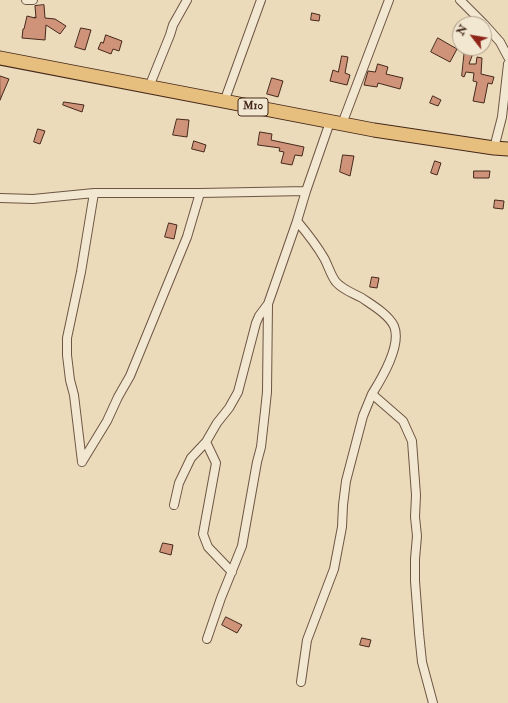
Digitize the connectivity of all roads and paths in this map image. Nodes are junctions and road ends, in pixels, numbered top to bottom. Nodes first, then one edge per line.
1 (26, 0) edge
2 (33, 0) edge
3 (187, 0) edge
4 (261, 0) edge
5 (389, 0) edge
6 (460, 0) edge
7 (476, 16) edge
8 (492, 33) edge
9 (508, 57) edge
10 (0, 58) edge
11 (508, 64) edge
12 (149, 88) junction
13 (224, 102) junction
14 (336, 123) junction
15 (494, 148) junction
16 (508, 149) edge
17 (306, 191) junction
18 (94, 193) junction
19 (200, 193) junction
20 (0, 198) edge
21 (297, 221) junction
22 (268, 304) junction
23 (372, 394) junction
24 (206, 442) junction
25 (174, 505) dead end
26 (232, 572) junction
27 (207, 639) dead end
28 (300, 682) dead end
29 (433, 703) edge

1 - 2 street
3 - 12 street
4 - 13 street
5 - 14 street
6 - 7 street
8 - 9 street
10 - 12 main road, M10
11 - 15 street
12 - 13 main road, M10
13 - 14 main road, M10
14 - 15 main road, M10
14 - 17 street
15 - 16 main road, M10
17 - 19 street
17 - 21 street
18 - 19 street
18 - 19 street
18 - 20 street
21 - 22 street
21 - 23 street
22 - 24 street
22 - 26 street
23 - 28 street
23 - 29 street
24 - 25 street
24 - 26 street
26 - 27 street

